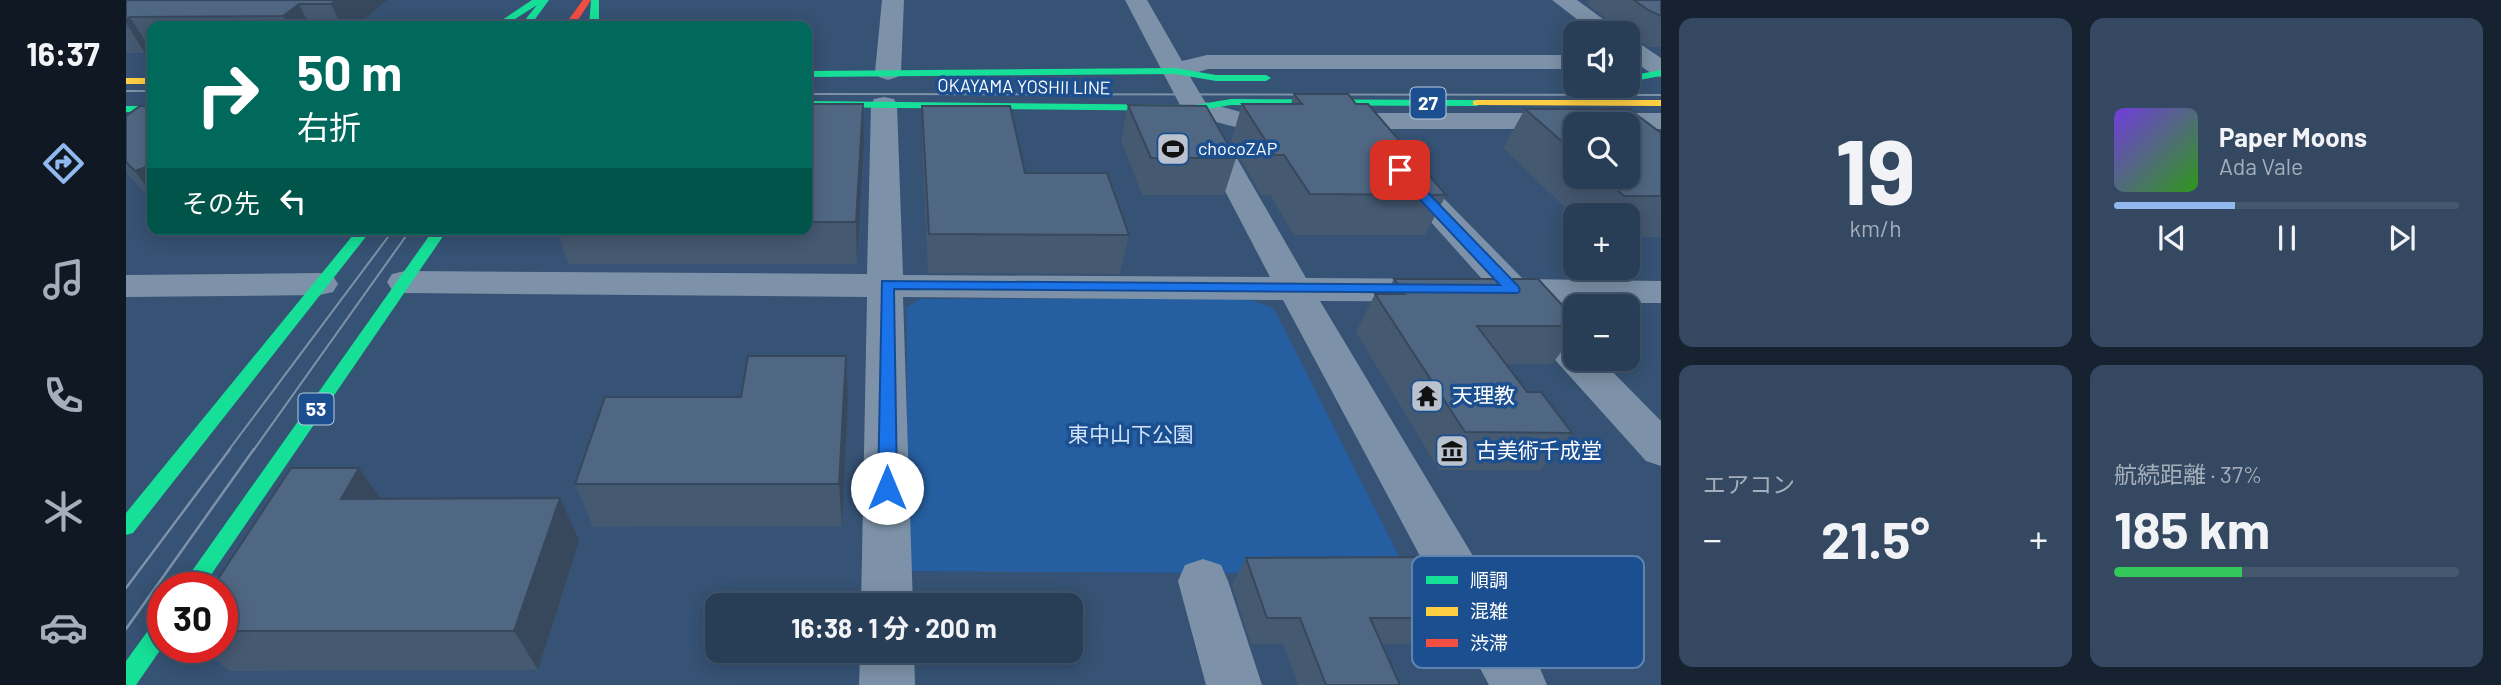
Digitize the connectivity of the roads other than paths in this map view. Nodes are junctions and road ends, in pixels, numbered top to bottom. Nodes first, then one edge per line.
1 (538, 0) edge
2 (545, 0) edge
3 (587, 0) edge
4 (595, 0) edge
5 (893, 0) edge
6 (1136, 0) edge
7 (1563, 0) edge
8 (506, 21) edge
9 (529, 21) edge
10 (572, 21) edge
11 (594, 21) edge
12 (1593, 21) edge
13 (1640, 55) edge
14 (1563, 62) edge
15 (1640, 67) edge
16 (1175, 71) junction
17 (1661, 71) edge
18 (812, 75) edge
19 (1640, 76) edge
20 (1341, 78) dead end
21 (126, 81) edge
22 (147, 81) edge
23 (886, 89) junction
24 (812, 103) edge
25 (1661, 103) edge
26 (147, 108) edge
27 (1195, 108) junction
28 (126, 109) edge
29 (1661, 121) edge
30 (1355, 122) junction
31 (360, 235) edge
32 (437, 235) edge
33 (405, 282) junction
34 (320, 284) junction
35 (887, 284) junction
36 (126, 286) edge
37 (1295, 288) junction
38 (1513, 290) junction
39 (1661, 292) edge
40 (1563, 344) edge
41 (1588, 371) edge
42 (1661, 449) edge
43 (126, 527) edge
44 (1446, 556) edge
45 (201, 572) edge
46 (1203, 581) dead end
47 (887, 593) edge
48 (147, 650) edge
49 (887, 663) edge
50 (1509, 668) edge
51 (126, 680) edge
52 (887, 685) edge
53 (1234, 685) edge
54 (1519, 685) edge

1 - 8 main road
2 - 9 main road
3 - 10 main road
4 - 11 main road
5 - 23 street
6 - 16 street
7 - 12 street
13 - 17 street
14 - 16 street
15 - 17 street
16 - 20 main road, OKAYAMA YOSHII LINE / 27
16 - 23 main road, OKAYAMA YOSHII LINE / 27
16 - 27 street
17 - 19 main road
18 - 23 main road, OKAYAMA YOSHII LINE / 27
21 - 22 main road
23 - 24 main road, OKAYAMA YOSHII LINE / 27
23 - 27 main road, OKAYAMA YOSHII LINE / 27
23 - 35 street
25 - 27 main road, OKAYAMA YOSHII LINE / 27
26 - 28 main road
27 - 30 street
27 - 37 street
29 - 30 street
30 - 38 street
31 - 34 main road
32 - 33 main road, 53
33 - 35 street
33 - 45 main road, 53
34 - 36 street
34 - 43 main road
35 - 37 street
35 - 47 street
37 - 38 street
37 - 44 street
38 - 39 street
38 - 40 street
41 - 42 street
46 - 53 street
48 - 51 main road
49 - 52 street
50 - 54 street

